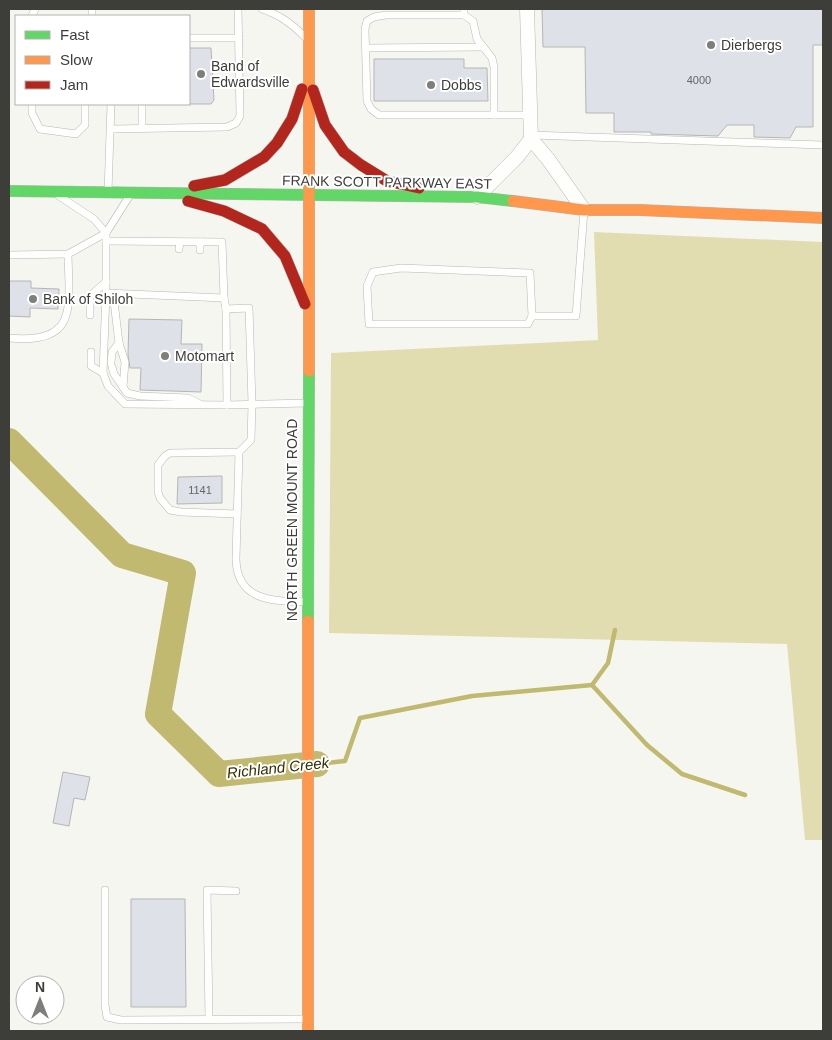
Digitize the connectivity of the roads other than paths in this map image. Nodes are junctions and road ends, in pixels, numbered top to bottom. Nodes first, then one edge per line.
1 (238, 9) edge
2 (262, 9) edge
3 (319, 9) edge
4 (527, 9) edge
5 (464, 12) edge
6 (309, 14) edge
7 (190, 38) edge
8 (239, 38) junction
9 (309, 41) junction
10 (483, 46) junction
11 (366, 48) junction
12 (308, 72) junction
13 (32, 105) edge
14 (85, 105) edge
15 (111, 105) edge
16 (142, 105) edge
17 (494, 115) junction
18 (530, 115) junction
19 (142, 128) junction
20 (111, 129) junction
21 (531, 137) junction
22 (823, 145) edge
23 (9, 191) edge
24 (52, 192) junction
25 (108, 192) junction
26 (132, 193) junction
27 (160, 193) junction
28 (308, 195) junction
29 (457, 197) junction
30 (477, 197) junction
31 (584, 210) junction
32 (823, 218) edge
33 (106, 233) junction
34 (106, 241) junction
35 (68, 254) junction
36 (9, 255) edge
37 (106, 282) junction
38 (200, 289) dead end
39 (109, 293) junction
40 (199, 297) junction
41 (224, 298) junction
42 (226, 309) junction
43 (308, 313) junction
44 (90, 315) dead end
45 (532, 316) junction
46 (9, 338) edge
47 (119, 343) junction
48 (91, 352) dead end
49 (103, 373) junction
50 (123, 387) junction
51 (308, 403) junction
52 (252, 404) junction
53 (202, 405) junction
54 (227, 405) junction
55 (239, 452) junction
56 (237, 514) junction
57 (307, 602) junction
58 (105, 890) dead end
59 (236, 891) dead end
60 (210, 1019) junction
61 (308, 1019) junction
62 (308, 1031) edge

1 - 8 lane
2 - 9 lane
3 - 6 street
4 - 18 street
5 - 10 lane
5 - 11 lane
6 - 9 main road, NORTH GREEN MOUNT ROAD
7 - 8 lane
8 - 19 lane
9 - 12 main road, NORTH GREEN MOUNT ROAD
10 - 11 lane
10 - 17 lane
11 - 17 lane
12 - 27 main road
12 - 28 main road, NORTH GREEN MOUNT ROAD
12 - 29 main road
13 - 14 lane
15 - 20 lane
16 - 19 lane
17 - 18 lane
18 - 21 street
19 - 20 lane
20 - 25 lane
21 - 22 lane
21 - 30 street
21 - 31 street
23 - 24 main road, FRANK SCOTT PARKWAY EAST
24 - 25 main road, FRANK SCOTT PARKWAY EAST
24 - 33 lane
25 - 26 main road, FRANK SCOTT PARKWAY EAST
26 - 27 main road, FRANK SCOTT PARKWAY EAST
26 - 33 lane
27 - 28 main road, FRANK SCOTT PARKWAY EAST
27 - 43 main road
28 - 29 main road, FRANK SCOTT PARKWAY EAST
28 - 43 main road, NORTH GREEN MOUNT ROAD
29 - 30 main road, FRANK SCOTT PARKWAY EAST
30 - 31 main road, FRANK SCOTT PARKWAY EAST
31 - 32 main road, FRANK SCOTT PARKWAY EAST
31 - 45 lane
33 - 34 lane
33 - 35 lane
34 - 37 lane
34 - 41 lane
35 - 36 lane
35 - 46 lane
37 - 39 lane
37 - 44 lane
38 - 40 lane
39 - 40 lane
39 - 47 lane
39 - 49 lane
40 - 41 lane
41 - 42 lane
42 - 52 lane
42 - 54 lane
43 - 51 main road, NORTH GREEN MOUNT ROAD
45 - 45 lane
47 - 50 lane
47 - 50 lane
48 - 49 lane
49 - 53 lane
50 - 53 lane
51 - 52 lane
51 - 57 main road, NORTH GREEN MOUNT ROAD
52 - 54 lane
52 - 55 lane
53 - 54 lane
55 - 56 lane
55 - 56 lane
56 - 57 lane
57 - 61 main road, NORTH GREEN MOUNT ROAD
58 - 60 lane
59 - 60 lane
60 - 61 lane
61 - 62 main road, NORTH GREEN MOUNT ROAD

